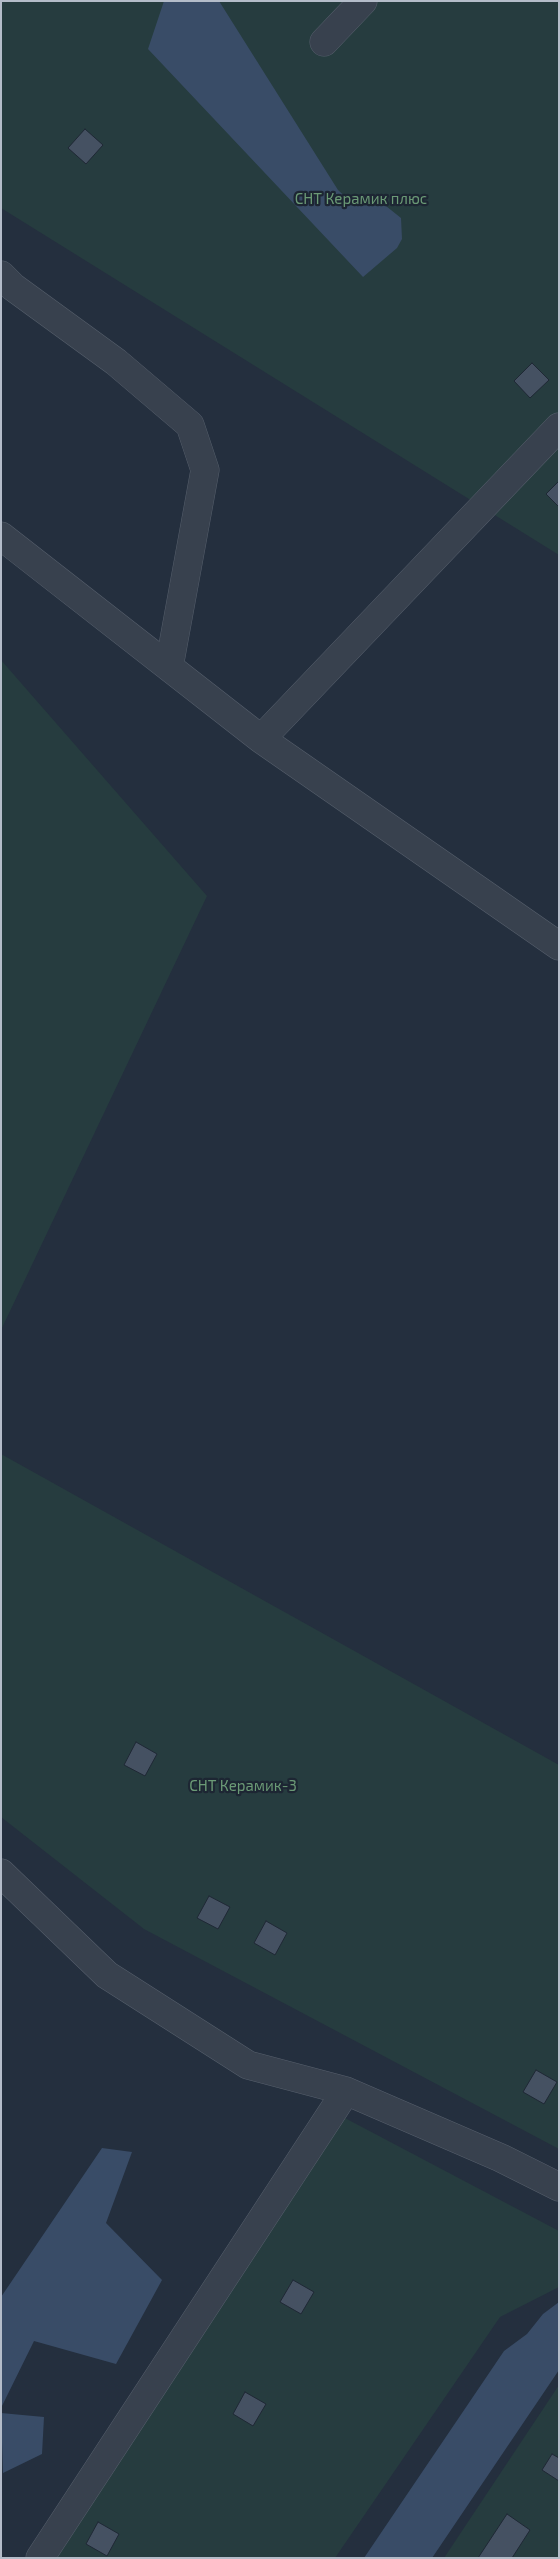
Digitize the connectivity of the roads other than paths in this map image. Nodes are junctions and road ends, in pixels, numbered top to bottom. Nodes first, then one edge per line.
1 (363, 1) edge
2 (324, 42) dead end
3 (1, 275) edge
4 (559, 427) edge
5 (1, 536) edge
6 (169, 667) junction
7 (261, 739) junction
8 (559, 946) edge
9 (1, 1873) edge
10 (346, 2091) junction
11 (559, 2187) edge
12 (40, 2558) edge

1 - 2 lane
3 - 6 lane
4 - 7 lane
5 - 6 lane
6 - 7 lane
7 - 8 lane
9 - 10 lane
10 - 11 lane
10 - 12 lane

